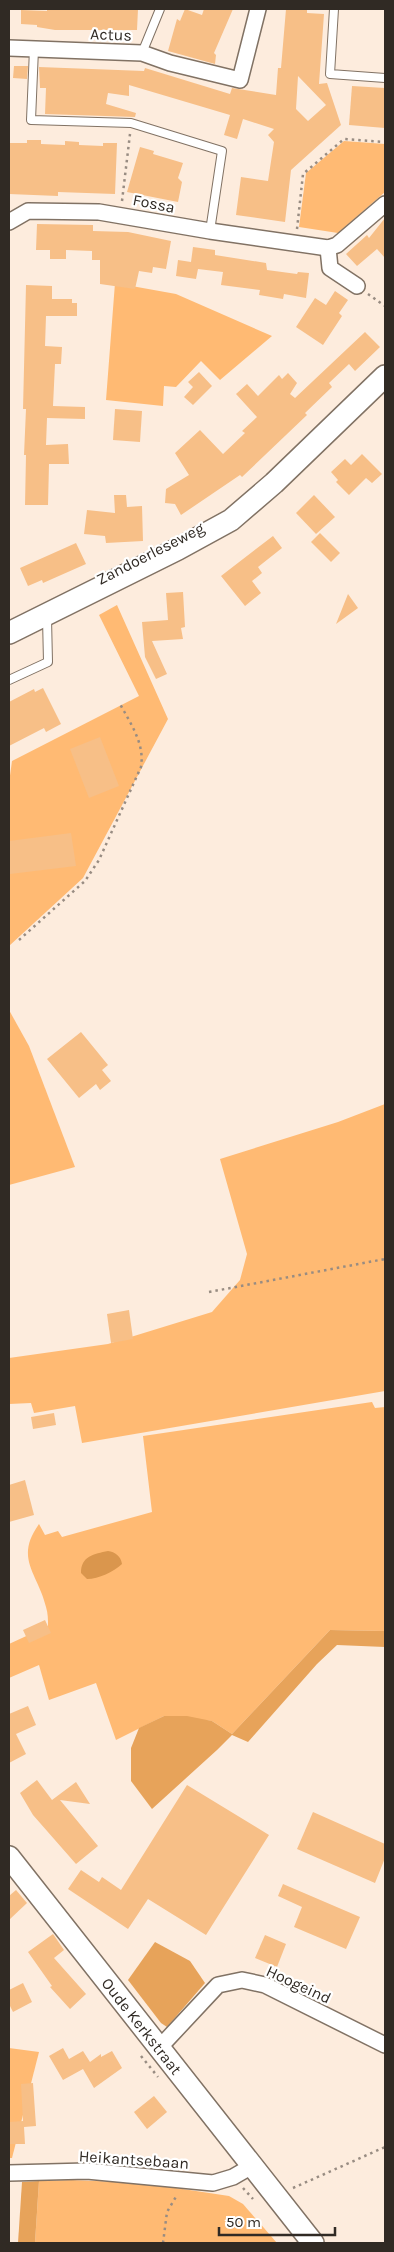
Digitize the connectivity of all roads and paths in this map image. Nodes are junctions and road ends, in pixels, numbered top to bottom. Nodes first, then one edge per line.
1 (160, 9) edge
2 (258, 9) edge
3 (334, 9) edge
4 (9, 48) edge
5 (34, 49) junction
6 (142, 53) junction
7 (385, 78) edge
8 (131, 123) junction
9 (385, 142) edge
10 (385, 204) edge
11 (120, 214) junction
12 (9, 222) edge
13 (210, 231) junction
14 (295, 243) junction
15 (328, 248) junction
16 (357, 286) joint
17 (385, 306) edge
18 (385, 376) edge
19 (46, 614) junction
20 (9, 633) edge
21 (9, 680) edge
22 (119, 702) dead end
23 (19, 940) dead end
24 (385, 1259) edge
25 (209, 1292) dead end
26 (9, 1857) edge
27 (385, 2045) edge
28 (160, 2047) junction
29 (385, 2147) edge
30 (252, 2166) junction
31 (9, 2173) edge
32 (186, 2180) junction
33 (276, 2196) junction
34 (163, 2243) edge
35 (313, 2243) edge

1 - 6 lane
2 - 6 street, Actus
3 - 7 lane
4 - 5 street, Actus
5 - 6 street, Actus
5 - 8 lane
8 - 11 path
8 - 13 lane
9 - 14 path
10 - 15 street
11 - 12 street, Fossa
11 - 13 street, Fossa
13 - 14 street, Fossa
14 - 15 street, Fossa
15 - 16 street
16 - 17 path
18 - 19 street, Zandoerleseweg
19 - 20 street, Zandoerleseweg
19 - 21 lane
22 - 23 path
24 - 25 path
26 - 28 street, Oude Kerkstraat
27 - 28 street, Hoogeind
28 - 30 street, Oude Kerkstraat
29 - 33 path
30 - 32 street, Heikantsebaan
30 - 33 street, Oude Kerkstraat
31 - 32 street, Heikantsebaan
32 - 34 path
33 - 35 street, Oude Kerkstraat

